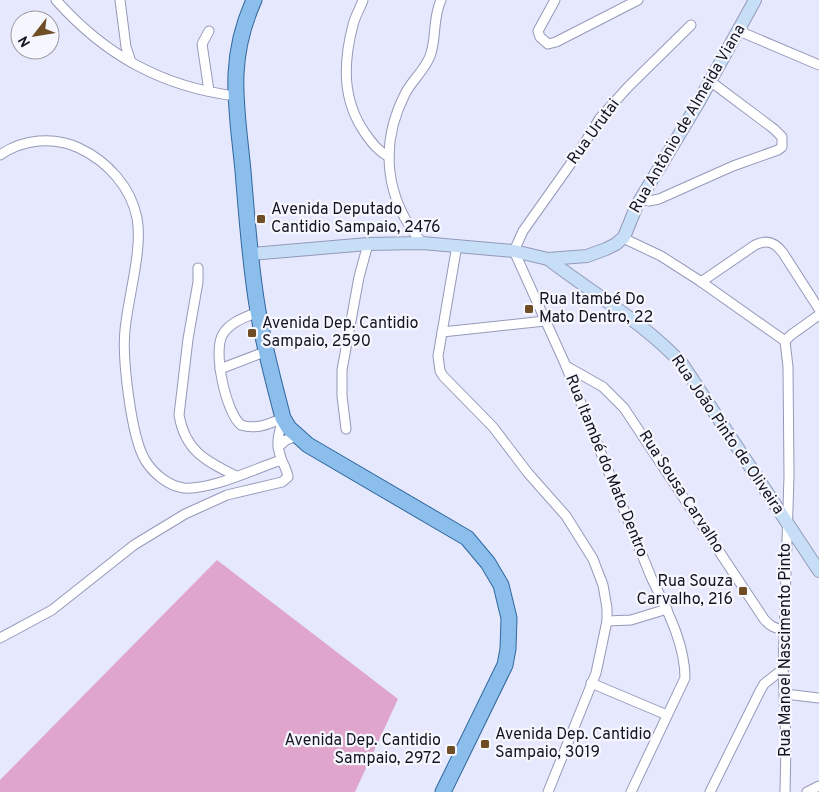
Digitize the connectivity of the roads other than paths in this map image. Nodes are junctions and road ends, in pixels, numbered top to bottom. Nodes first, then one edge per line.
1 (56, 0) edge
2 (120, 0) edge
3 (254, 0) edge
4 (363, 0) edge
5 (441, 0) edge
6 (555, 0) edge
7 (638, 0) edge
8 (755, 0) edge
9 (691, 25) dead end
10 (209, 31) dead end
11 (739, 31) junction
12 (131, 62) junction
13 (819, 65) edge
14 (710, 81) junction
15 (209, 91) junction
16 (236, 96) junction
17 (0, 155) edge
18 (389, 157) junction
19 (640, 199) junction
20 (624, 238) junction
21 (422, 243) junction
22 (368, 244) junction
23 (457, 246) junction
24 (514, 251) junction
25 (250, 254) junction
26 (548, 259) junction
27 (198, 268) dead end
28 (701, 282) junction
29 (819, 309) edge
30 (258, 312) junction
31 (819, 315) edge
32 (545, 321) junction
33 (442, 332) junction
34 (785, 342) junction
35 (267, 351) junction
36 (566, 366) junction
37 (220, 369) junction
38 (283, 418) junction
39 (346, 429) dead end
40 (297, 436) junction
41 (278, 447) junction
42 (283, 464) junction
43 (236, 476) junction
44 (787, 522) junction
45 (819, 571) edge
46 (667, 610) junction
47 (607, 621) junction
48 (784, 629) junction
49 (0, 638) edge
50 (783, 669) junction
51 (592, 683) junction
52 (784, 694) junction
53 (819, 698) edge
54 (667, 715) junction
55 (819, 786) edge
56 (442, 792) edge
57 (548, 792) edge
58 (631, 792) edge
59 (710, 792) edge
60 (784, 792) edge
61 (807, 792) edge

1 - 12 street
2 - 12 street
3 - 16 main road
4 - 18 street
5 - 18 street
6 - 7 street
8 - 11 street, Rua Antônio de Almeida Viana
9 - 24 street, Rua Urutai
10 - 15 street
11 - 13 street
11 - 14 street, Rua Antônio de Almeida Viana
12 - 15 street
14 - 19 street, Rua Antônio de Almeida Viana
14 - 19 street
15 - 16 street
16 - 25 main road
17 - 43 street
18 - 21 street
19 - 20 street, Rua Antônio de Almeida Viana
20 - 26 street
20 - 28 street
21 - 22 street
21 - 23 street
22 - 25 street
22 - 39 street
23 - 24 street
23 - 33 street
24 - 26 street
24 - 32 street, Rua Itambé do Mato Dentro
25 - 30 main road
26 - 44 street, Rua João Pinto de Oliveira
27 - 43 street
28 - 29 street
28 - 34 street
30 - 35 main road
30 - 37 street
31 - 34 street
32 - 33 street
32 - 36 street, Rua Itambé do Mato Dentro
33 - 47 street
34 - 44 street, Rua Manoel Nascimento Pinto
35 - 37 street
35 - 38 main road
36 - 46 street, Rua Itambé do Mato Dentro
36 - 48 street, Rua Sousa Carvalho
37 - 38 street
38 - 40 main road
38 - 41 street
40 - 41 street
40 - 56 main road
41 - 42 street
42 - 43 street
42 - 49 street
44 - 45 street, Rua João Pinto de Oliveira
44 - 48 street, Rua Manoel Nascimento Pinto
46 - 47 street
46 - 54 street, Rua Itambé do Mato Dentro
47 - 51 street
48 - 50 street, Rua Manoel Nascimento Pinto
50 - 52 street, Rua Manoel Nascimento Pinto
50 - 59 street
51 - 54 street
51 - 57 street
52 - 53 street
52 - 60 street, Rua Manoel Nascimento Pinto
54 - 58 street, Rua Itambé do Mato Dentro
55 - 61 street

